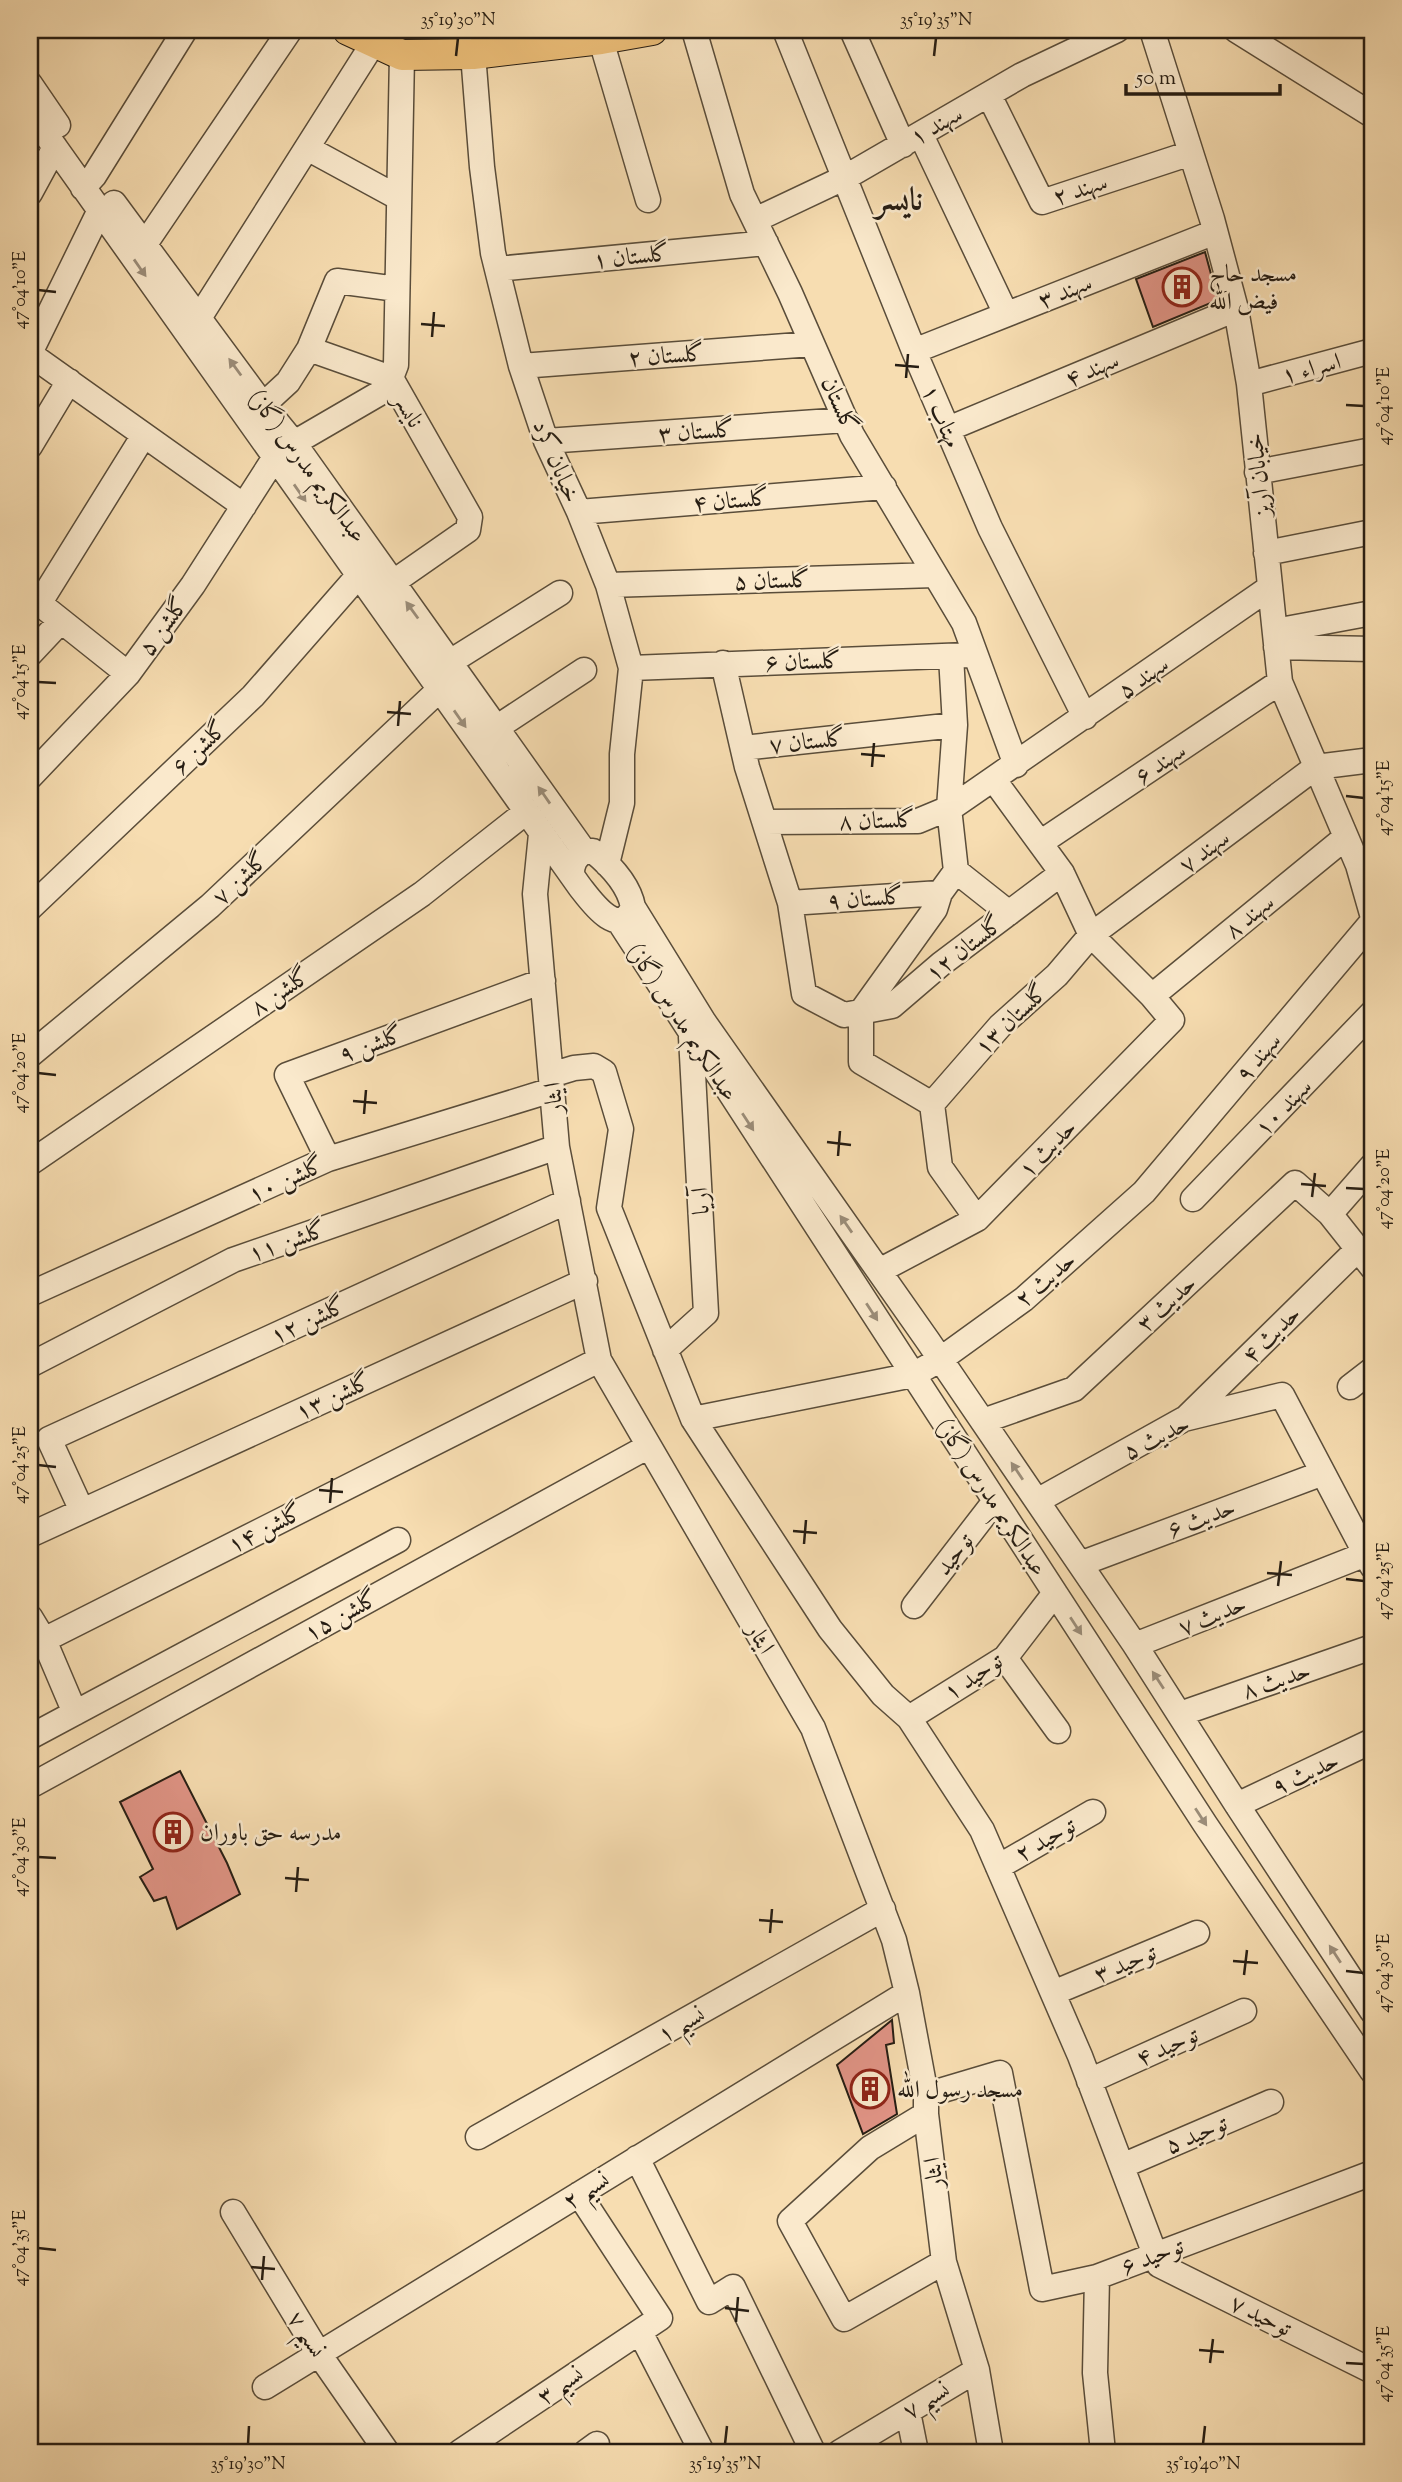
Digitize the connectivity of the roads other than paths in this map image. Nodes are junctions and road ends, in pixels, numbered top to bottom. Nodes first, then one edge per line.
1 (186, 30) edge
2 (289, 30) edge
3 (652, 30) edge
4 (694, 30) edge
5 (785, 30) edge
6 (852, 30) edge
7 (1117, 30) edge
8 (1152, 30) edge
9 (1236, 30) edge
10 (599, 34) edge
11 (361, 36) edge
12 (470, 42) edge
13 (401, 55) junction
14 (30, 84) edge
15 (989, 95) junction
16 (30, 112) edge
17 (1372, 115) edge
18 (912, 140) junction
19 (54, 147) junction
20 (307, 148) junction
21 (1191, 153) junction
22 (846, 177) junction
23 (89, 182) junction
24 (30, 193) edge
25 (399, 198) junction
26 (648, 200) dead end
27 (100, 210) junction
28 (755, 220) junction
29 (1215, 232) junction
30 (766, 243) junction
31 (145, 244) junction
32 (497, 270) junction
33 (397, 289) junction
34 (1236, 309) junction
35 (1006, 314) junction
36 (199, 318) junction
37 (813, 344) junction
38 (309, 349) junction
39 (914, 351) junction
40 (1372, 351) edge
41 (30, 353) edge
42 (520, 366) junction
43 (391, 378) junction
44 (69, 382) junction
45 (1249, 384) junction
46 (263, 405) junction
47 (846, 420) junction
48 (947, 429) junction
49 (144, 435) junction
50 (546, 441) junction
51 (30, 446) edge
52 (284, 450) junction
53 (1372, 450) edge
54 (1257, 472) junction
55 (884, 487) junction
56 (244, 506) junction
57 (579, 512) junction
58 (1372, 532) edge
59 (1266, 553) junction
60 (935, 575) junction
61 (358, 576) junction
62 (393, 583) junction
63 (608, 585) junction
64 (1269, 588) junction
65 (560, 593) dead end
66 (34, 600) edge
67 (1372, 613) edge
68 (61, 621) junction
69 (1275, 639) junction
70 (1372, 649) edge
71 (30, 654) edge
72 (963, 655) junction
73 (450, 662) junction
74 (723, 663) junction
75 (631, 668) junction
76 (584, 670) dead end
77 (128, 674) junction
78 (1280, 682) junction
79 (439, 690) junction
80 (1085, 717) junction
81 (955, 726) junction
82 (496, 728) junction
83 (743, 748) junction
84 (1372, 760) edge
85 (1016, 765) junction
86 (1316, 767) junction
87 (30, 777) edge
88 (993, 780) junction
89 (949, 808) junction
90 (526, 812) junction
91 (765, 822) junction
92 (541, 834) junction
93 (1346, 837) junction
94 (1040, 844) junction
95 (584, 851) junction
96 (607, 864) junction
97 (956, 871) junction
98 (1062, 873) junction
99 (572, 874) junction
100 (940, 893) junction
101 (790, 903) junction
102 (30, 908) edge
103 (1371, 910) edge
104 (1009, 913) junction
105 (625, 914) junction
106 (1091, 935) junction
107 (543, 981) junction
108 (1152, 996) junction
109 (861, 1012) junction
110 (1372, 1013) edge
111 (691, 1034) junction
112 (30, 1055) edge
113 (552, 1083) junction
114 (932, 1104) junction
115 (558, 1147) junction
116 (328, 1159) junction
117 (30, 1163) edge
118 (1372, 1166) edge
119 (1144, 1192) joint
120 (1193, 1199) dead end
121 (568, 1201) junction
122 (1330, 1214) junction
123 (977, 1219) junction
124 (1365, 1258) edge
125 (879, 1271) junction
126 (585, 1281) junction
127 (30, 1294) edge
128 (665, 1350) junction
129 (941, 1359) junction
130 (599, 1360) junction
131 (30, 1364) edge
132 (1372, 1370) edge
133 (913, 1375) junction
134 (1350, 1387) dead end
135 (693, 1419) junction
136 (1184, 1419) junction
137 (983, 1421) junction
138 (649, 1446) junction
139 (1323, 1473) junction
140 (995, 1501) junction
141 (1038, 1501) junction
142 (82, 1511) junction
143 (30, 1535) edge
144 (398, 1540) dead end
145 (1369, 1560) edge
146 (1080, 1564) junction
147 (1055, 1593) junction
148 (914, 1606) dead end
149 (30, 1617) edge
150 (37, 1643) edge
151 (1135, 1645) junction
152 (1372, 1647) edge
153 (1005, 1658) junction
154 (75, 1713) junction
155 (1180, 1714) junction
156 (909, 1718) junction
157 (1058, 1731) dead end
158 (30, 1737) edge
159 (1372, 1741) edge
160 (34, 1784) dead end
161 (1237, 1805) junction
162 (1093, 1812) dead end
163 (998, 1867) junction
164 (883, 1909) junction
165 (1196, 1933) dead end
166 (907, 1993) junction
167 (1053, 1993) junction
168 (1244, 2011) dead end
169 (1372, 2011) edge
170 (1372, 2071) edge
171 (1089, 2081) junction
172 (1271, 2102) dead end
173 (926, 2105) junction
174 (478, 2137) dead end
175 (637, 2158) junction
176 (1122, 2166) junction
177 (1372, 2174) edge
178 (579, 2194) junction
179 (233, 2212) dead end
180 (1155, 2255) junction
181 (944, 2262) junction
182 (1097, 2277) junction
183 (650, 2325) junction
184 (319, 2354) junction
185 (977, 2370) junction
186 (1372, 2371) edge
187 (265, 2387) dead end
188 (908, 2412) junction
189 (387, 2452) edge
190 (460, 2452) edge
191 (702, 2452) edge
192 (813, 2452) edge
193 (840, 2452) edge
194 (916, 2452) edge
195 (991, 2452) edge
196 (1103, 2452) edge

1 - 23 street
2 - 31 street
3 - 10 main road
4 - 28 street, گلستان
5 - 22 street, مهتاب ۱
6 - 18 street
7 - 15 street, سهند ۱
8 - 21 street, خیابان آریز
9 - 17 street
10 - 12 main road
10 - 26 street
11 - 13 main road
11 - 20 street
12 - 13 main road
12 - 32 street, خیابان کرد
13 - 25 street
14 - 23 street, عبدالکریم مدرس (گاز)
15 - 18 street, سهند ۱
15 - 21 street, سهند ۲
16 - 19 street, عبدالکریم مدرس (گاز)
18 - 22 street, سهند ۱
18 - 35 street
19 - 23 street, عبدالکریم مدرس (گاز)
19 - 24 street
20 - 25 street
20 - 36 street
21 - 29 street, خیابان آریز
22 - 28 street, سهند ۱
22 - 39 street, مهتاب ۱
23 - 27 street, عبدالکریم مدرس (گاز)
23 - 31 street, عبدالکریم مدرس (گاز)
25 - 33 street
27 - 41 street
27 -> 52 street, عبدالکریم مدرس (گاز)
28 - 30 street, گلستان
29 - 34 street, خیابان آریز
29 - 35 street, سهند ۳
30 - 32 street, گلستان ۱
30 - 37 street, گلستان
31 - 36 street, عبدالکریم مدرس (گاز)
32 - 42 street, خیابان کرد
33 - 38 street
33 - 43 street
34 - 45 street, خیابان آریز
34 - 48 street, سهند ۴
35 - 39 street, سهند ۳
46 -> 36 street, عبدالکریم مدرس (گاز)
37 - 42 street, گلستان ۲
37 - 47 street, گلستان
38 - 43 street, نایسر
38 - 46 street
39 - 48 street, مهتاب ۱
40 - 45 street, اسراء ۱
41 - 44 street
42 - 50 street, خیابان کرد
43 - 52 street
43 - 62 street, نایسر
44 - 49 street
44 - 51 street
45 - 54 street, خیابان آریز
46 - 52 street, عبدالکریم مدرس (گاز)
47 - 50 street, گلستان ۳
47 - 55 street, گلستان
48 - 80 street, مهتاب ۱
49 - 56 street
49 - 66 street
50 - 57 street, خیابان کرد
52 - 56 street, گلشن ۵
52 -> 61 street, عبدالکریم مدرس (گاز)
52 - 62 street, عبدالکریم مدرس (گاز)
53 - 54 street
54 - 59 street, خیابان آریز
55 - 57 street, گلستان ۴
55 - 60 street, گلستان
56 - 77 street, گلشن ۵
57 - 63 street, خیابان کرد
58 - 59 street
59 - 64 street, خیابان آریز
60 - 63 street, گلستان ۵
60 - 72 street, گلستان
61 - 79 street, عبدالکریم مدرس (گاز)
61 - 102 street, گلشن ۶
73 -> 62 street, عبدالکریم مدرس (گاز)
63 - 75 street, خیابان کرد
64 - 69 street, خیابان آریز
64 - 80 street, سهند ۵
65 - 73 street
66 - 68 street
67 - 69 street
68 - 71 street
68 - 77 street
69 - 70 street
69 - 78 street, خیابان آریز
72 - 74 street, گلستان ۶
72 - 81 street
72 - 85 street, گلستان
73 - 82 street, عبدالکریم مدرس (گاز)
74 - 75 street, گلستان ۶
74 - 83 street
75 - 96 street, خیابان کرد
76 - 82 street
77 - 87 street, گلشن ۵
78 - 86 street, خیابان آریز
78 - 94 street, سهند ۶
79 -> 90 street, عبدالکریم مدرس (گاز)
79 - 112 street, گلشن ۷
80 - 85 street, سهند ۵
81 - 83 street, گلستان ۷
81 - 89 street
95 -> 82 street, عبدالکریم مدرس (گاز)
83 - 91 street
84 - 86 street
85 - 88 street, گلستان ۸
86 - 93 street, خیابان آریز
86 - 106 street, سهند ۷
88 - 89 street, گلستان ۸
88 - 94 street
89 - 91 street, گلستان ۸
89 - 97 street
90 - 92 street, عبدالکریم مدرس (گاز)
90 - 117 street, گلشن ۸
91 - 101 street
92 - 99 street, عبدالکریم مدرس (گاز)
92 - 107 street, ایثار
93 - 103 street, خیابان آریز
93 - 108 street, سهند ۸
94 - 98 street
95 - 96 street
95 - 99 street
96 - 105 street
97 - 100 street
97 - 104 street
98 - 104 street, گلستان ۱۲
98 - 106 street
99 - 105 street, عبدالکریم مدرس (گاز)
100 - 101 street, گلستان ۹
100 - 109 street
101 - 109 street
103 - 119 street, سهند ۹
104 - 109 street, گلستان ۱۲
105 - 111 street, عبدالکریم مدرس (گاز)
125 -> 105 street, عبدالکریم مدرس (گاز)
106 - 108 street
106 - 114 street, گلستان ۱۳
107 - 113 street, ایثار
107 - 116 street, گلشن ۹
108 - 123 street, حدیث ۱
109 - 114 street
110 - 120 street, سهند ۱۰
111 - 128 street, آریا
111 -> 133 street, عبدالکریم مدرس (گاز)
113 - 115 street, ایثار
113 - 116 street, گلشن ۱۰
113 - 128 street, گلشن ۱۰
114 - 123 street
115 - 121 street, ایثار
115 - 131 street, گلشن ۱۱
116 - 127 street, گلشن ۱۰
118 - 122 street
119 - 129 street, حدیث ۲
121 - 126 street, ایثار
121 - 142 street, گلشن ۱۲
122 - 124 street
122 - 137 street, حدیث ۳
123 - 125 street, حدیث ۱
124 - 136 street, حدیث ۴
125 - 129 street, عبدالکریم مدرس (گاز)
126 - 130 street, ایثار
126 - 142 street, گلشن ۱۳
128 - 135 street, گلشن ۱۰
129 - 133 street, حدیث ۲
129 - 137 street, عبدالکریم مدرس (گاز)
130 - 138 street, ایثار
130 - 150 street, گلشن ۱۴
132 - 134 street
133 - 135 street, حدیث ۲
133 - 140 street, عبدالکریم مدرس (گاز)
135 - 156 street, گلشن ۱۰
136 - 139 street, حدیث ۵
136 - 141 street, حدیث ۵
141 -> 137 street, عبدالکریم مدرس (گاز)
138 - 160 street, گلشن ۱۵
138 - 164 street, ایثار
139 - 145 street
139 - 146 street, حدیث ۶
140 - 147 street, عبدالکریم مدرس (گاز)
140 - 148 street, توحید
141 - 146 street, عبدالکریم مدرس (گاز)
142 - 143 street, گلشن ۱۳
144 - 154 street
145 - 151 street, حدیث ۷
146 - 151 street, عبدالکریم مدرس (گاز)
147 - 153 street, توحید ۱
147 -> 170 street, عبدالکریم مدرس (گاز)
149 - 150 street
150 - 154 street
155 -> 151 street, عبدالکریم مدرس (گاز)
152 - 155 street, حدیث ۸
153 - 156 street, توحید ۱
153 - 157 street
154 - 158 street
155 - 161 street, عبدالکریم مدرس (گاز)
156 - 163 street, گلشن ۱۰
159 - 161 street, حدیث ۹
169 -> 161 street, عبدالکریم مدرس (گاز)
162 - 163 street, توحید ۲
163 - 167 street, گلشن ۱۰
164 - 166 street, ایثار
164 - 174 street, نسیم ۱
165 - 167 street, توحید ۳
166 - 173 street, ایثار
166 - 175 street, نسیم ۲
167 - 171 street, گلشن ۱۰
168 - 171 street, توحید ۴
171 - 176 street, گلشن ۱۰
172 - 176 street, توحید ۵
173 - 181 street, ایثار
173 - 181 street
173 - 182 street
175 - 178 street, نسیم ۲
175 - 192 street
176 - 180 street, گلشن ۱۰
177 - 180 street, توحید ۶
178 - 183 street
178 - 184 street, نسیم ۲
179 - 184 street, نسیم ۷
180 - 182 street, توحید ۶
180 - 186 street, توحید ۷
181 - 185 street, ایثار
182 - 196 street, توحید ۶
183 - 190 street, نسیم ۳
183 - 191 street
184 - 187 street, نسیم ۲
184 - 189 street, نسیم ۷
185 - 188 street, نسیم ۷
185 - 195 street, ایثار
188 - 193 street, نسیم ۷
188 - 194 street

